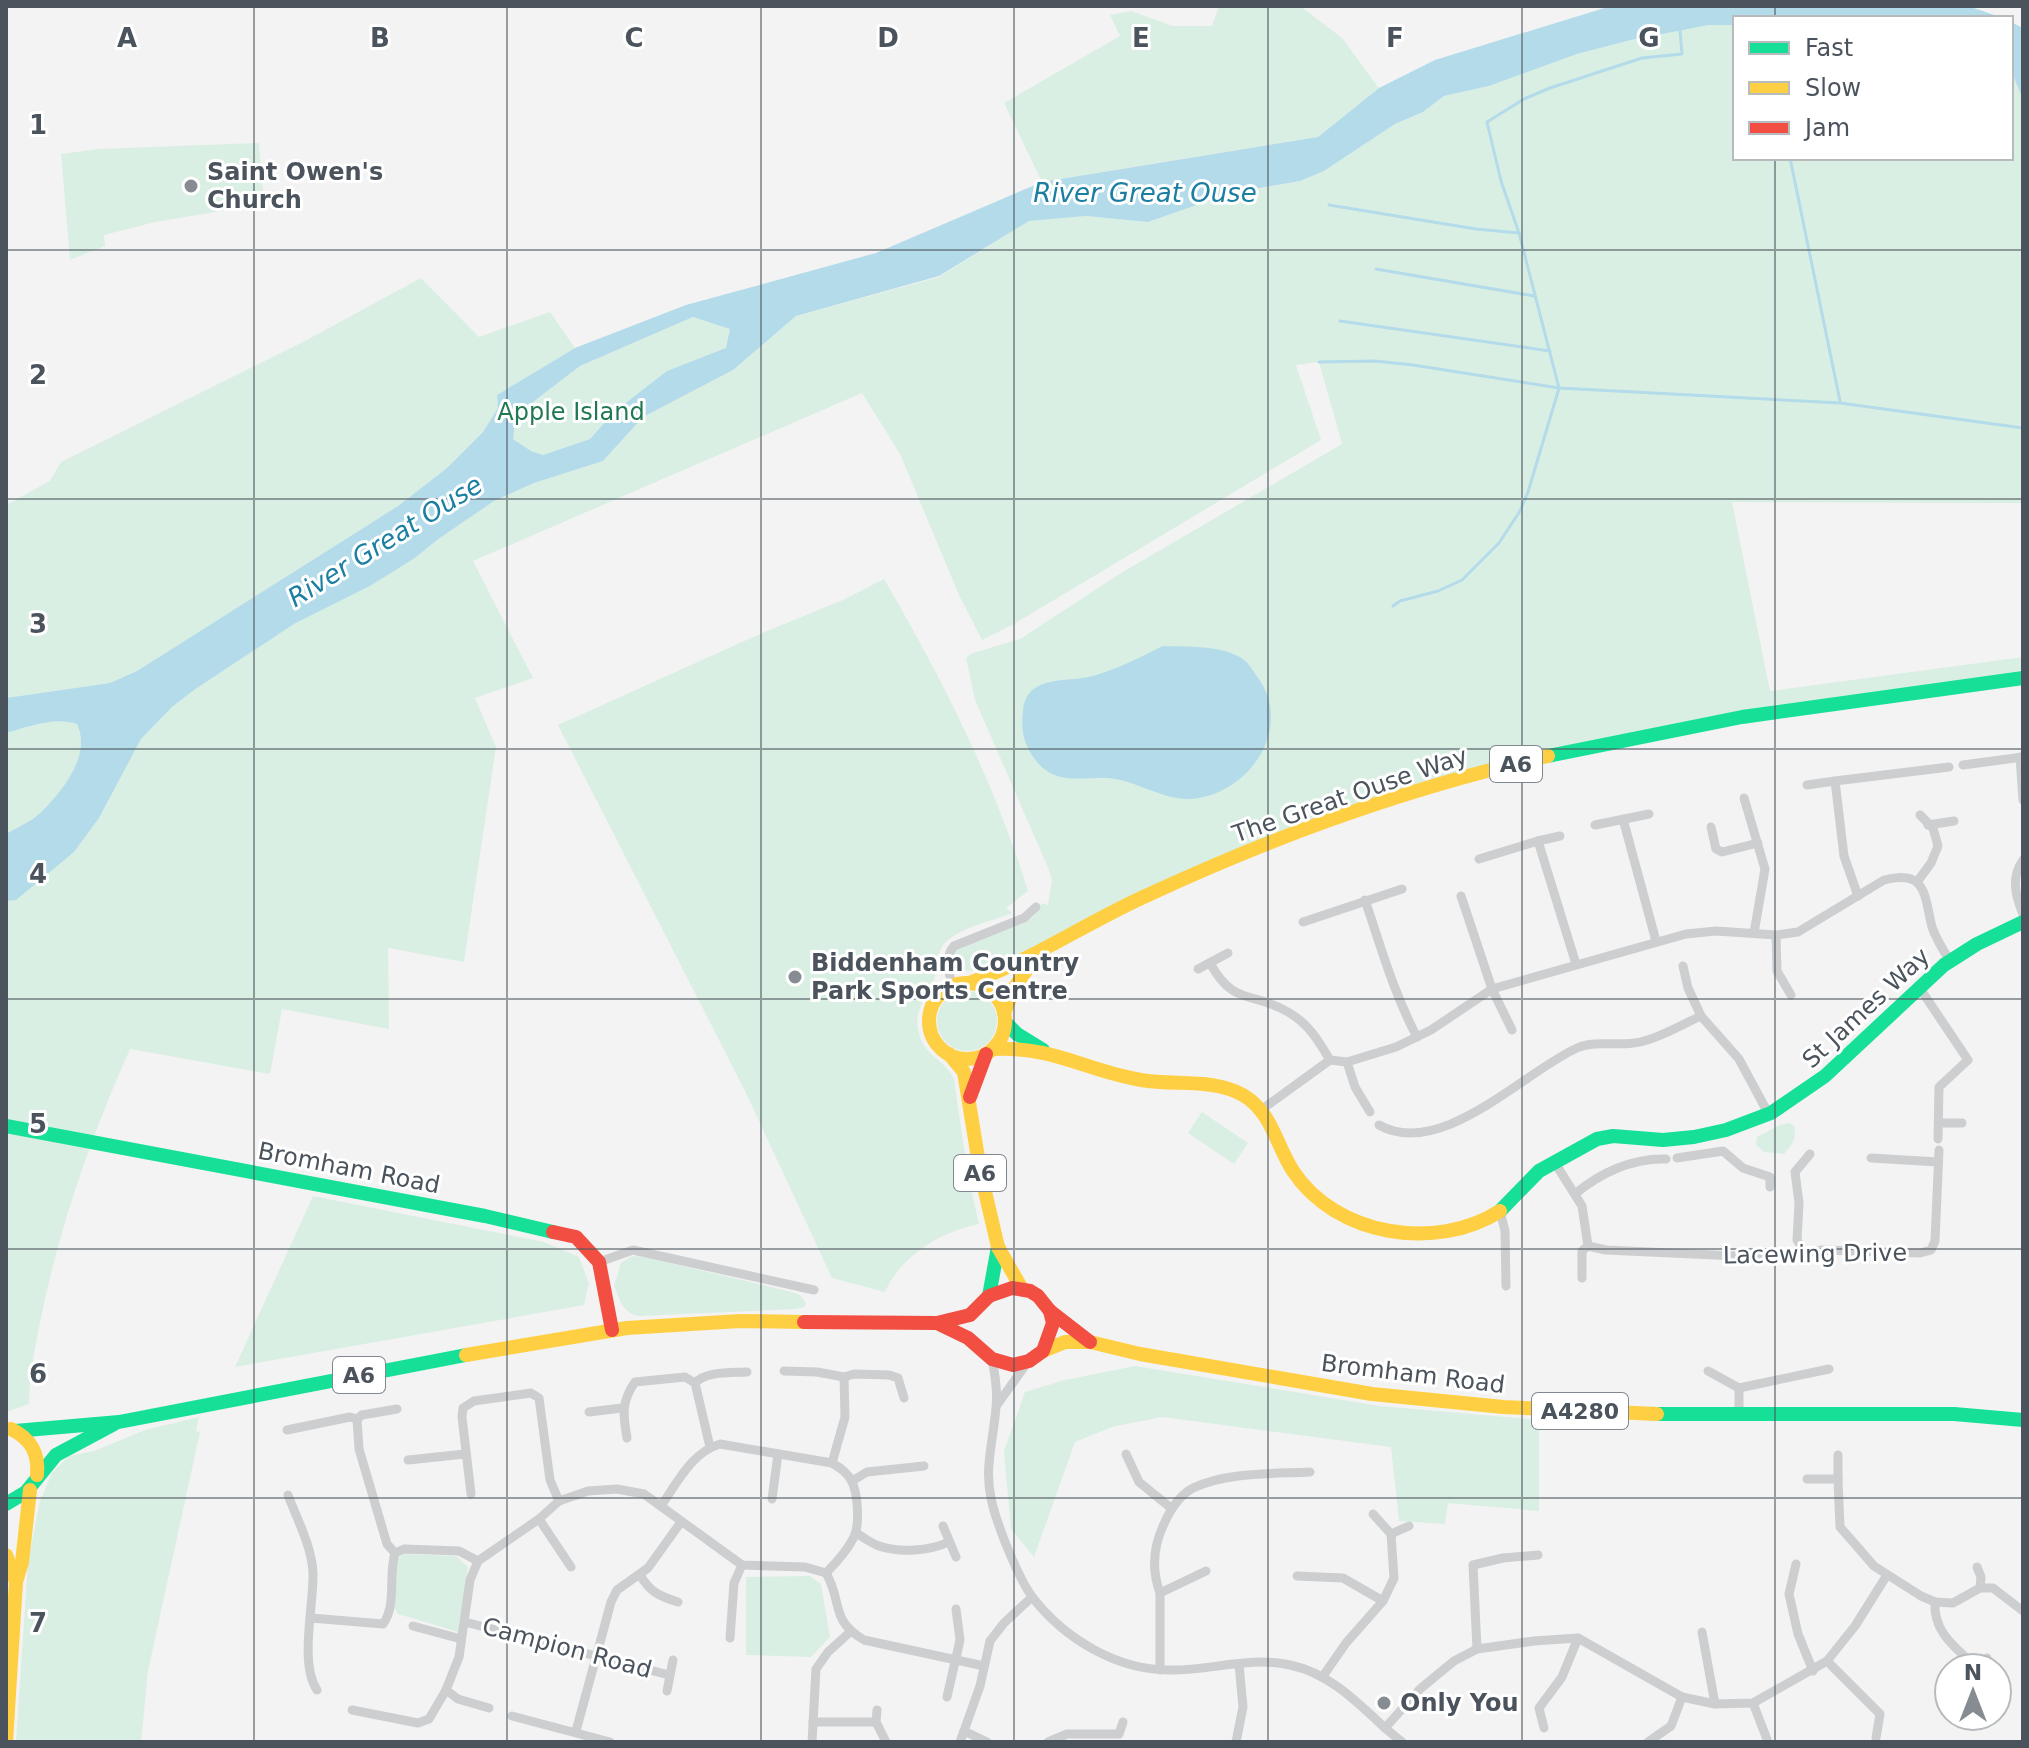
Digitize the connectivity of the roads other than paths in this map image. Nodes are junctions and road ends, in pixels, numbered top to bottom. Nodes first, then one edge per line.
1 (2023, 678) edge
2 (2021, 757) edge
3 (1963, 765) dead end
4 (1949, 767) dead end
5 (1835, 781) junction
6 (1807, 785) dead end
7 (1744, 798) dead end
8 (2023, 800) edge
9 (1649, 814) dead end
10 (1920, 815) dead end
11 (1623, 819) junction
12 (1954, 821) dead end
13 (1595, 825) dead end
14 (1928, 825) junction
15 (1711, 827) dead end
16 (1560, 836) dead end
17 (1538, 841) junction
18 (1758, 843) junction
19 (1479, 859) dead end
20 (2023, 860) edge
21 (1917, 882) junction
22 (1402, 889) dead end
23 (1461, 896) dead end
24 (1858, 896) junction
25 (1365, 900) junction
26 (1036, 907) dead end
27 (2023, 914) edge
28 (1303, 922) dead end
29 (2023, 922) edge
30 (1754, 933) junction
31 (1776, 935) junction
32 (1656, 941) junction
33 (1039, 951) junction
34 (1228, 953) dead end
35 (1950, 961) junction
36 (1210, 963) junction
37 (1576, 964) junction
38 (1683, 966) dead end
39 (1198, 969) dead end
40 (969, 983) junction
41 (953, 986) junction
42 (1919, 987) junction
43 (1492, 989) junction
44 (1791, 995) dead end
45 (1701, 1016) junction
46 (1005, 1018) junction
47 (1512, 1030) dead end
48 (1417, 1037) junction
49 (989, 1051) junction
50 (1048, 1052) junction
51 (949, 1054) junction
52 (1330, 1060) junction
53 (1347, 1062) junction
54 (970, 1097) junction
55 (1261, 1110) junction
56 (1370, 1112) dead end
57 (1768, 1113) junction
58 (1939, 1123) junction
59 (1962, 1123) dead end
60 (1379, 1125) dead end
61 (6, 1126) edge
62 (1725, 1130) junction
63 (1938, 1139) dead end
64 (1939, 1150) dead end
65 (1723, 1151) junction
66 (1810, 1154) dead end
67 (1677, 1158) dead end
68 (1871, 1158) dead end
69 (1666, 1159) dead end
70 (1938, 1162) junction
71 (1555, 1163) junction
72 (1770, 1187) dead end
73 (1575, 1194) junction
74 (1500, 1211) junction
75 (1588, 1246) junction
76 (998, 1247) junction
77 (1804, 1252) junction
78 (599, 1262) junction
79 (1582, 1278) dead end
80 (1506, 1286) dead end
81 (1022, 1289) junction
82 (814, 1290) dead end
83 (985, 1301) junction
84 (1050, 1311) junction
85 (937, 1323) junction
86 (612, 1330) junction
87 (1090, 1342) junction
88 (980, 1346) junction
89 (1043, 1351) junction
90 (992, 1359) junction
91 (1029, 1361) junction
92 (1829, 1369) dead end
93 (784, 1371) dead end
94 (1708, 1371) dead end
95 (747, 1372) dead end
96 (844, 1377) junction
97 (695, 1383) junction
98 (1739, 1388) junction
99 (904, 1398) dead end
100 (997, 1405) junction
101 (622, 1408) junction
102 (397, 1409) dead end
103 (589, 1412) dead end
104 (1739, 1415) junction
105 (357, 1419) junction
106 (2023, 1420) edge
107 (119, 1422) junction
108 (11, 1429) edge
109 (287, 1430) dead end
110 (627, 1438) dead end
111 (710, 1447) junction
112 (465, 1454) junction
113 (778, 1454) junction
114 (1126, 1454) dead end
115 (1838, 1455) dead end
116 (408, 1460) dead end
117 (832, 1463) junction
118 (924, 1466) dead end
119 (1310, 1472) dead end
120 (37, 1475) junction
121 (1807, 1479) dead end
122 (1838, 1479) junction
123 (852, 1481) junction
124 (30, 1490) junction
125 (471, 1494) dead end
126 (288, 1495) dead end
127 (772, 1499) dead end
128 (559, 1501) junction
129 (6, 1504) edge
130 (661, 1506) junction
131 (1171, 1508) junction
132 (1373, 1514) dead end
133 (539, 1519) junction
134 (681, 1522) junction
135 (943, 1526) dead end
136 (1409, 1526) dead end
137 (856, 1533) junction
138 (1391, 1534) junction
139 (949, 1542) junction
140 (395, 1553) junction
141 (6, 1555) edge
142 (1538, 1555) dead end
143 (956, 1557) dead end
144 (478, 1561) junction
145 (1796, 1564) dead end
146 (742, 1565) junction
147 (571, 1567) dead end
148 (1977, 1567) dead end
149 (1206, 1571) dead end
150 (826, 1573) junction
151 (640, 1575) junction
152 (1887, 1575) junction
153 (1297, 1576) dead end
154 (16, 1582) junction
155 (1980, 1588) junction
156 (1160, 1593) junction
157 (1032, 1597) junction
158 (1383, 1601) junction
159 (678, 1602) dead end
160 (1935, 1602) junction
161 (956, 1609) dead end
162 (2023, 1611) edge
163 (311, 1618) junction
164 (465, 1622) junction
165 (413, 1626) dead end
166 (850, 1632) junction
167 (1702, 1632) dead end
168 (730, 1638) dead end
169 (1578, 1638) junction
170 (461, 1639) junction
171 (1477, 1649) junction
172 (1961, 1652) edge
173 (596, 1657) junction
174 (956, 1659) junction
175 (673, 1660) dead end
176 (1827, 1661) junction
177 (1239, 1664) junction
178 (984, 1666) junction
179 (1160, 1670) junction
180 (1813, 1671) junction
181 (669, 1675) junction
182 (1323, 1676) junction
183 (317, 1690) dead end
184 (446, 1690) junction
185 (667, 1691) dead end
186 (947, 1697) dead end
187 (1682, 1697) junction
188 (1753, 1703) junction
189 (1715, 1704) junction
190 (489, 1708) dead end
191 (352, 1710) dead end
192 (877, 1710) dead end
193 (512, 1716) dead end
194 (813, 1722) junction
195 (876, 1722) junction
196 (1123, 1722) dead end
197 (1385, 1728) junction
198 (1544, 1728) dead end
199 (576, 1731) junction
200 (964, 1731) junction
201 (1119, 1738) edge
202 (1876, 1738) dead end
203 (6, 1742) edge
204 (610, 1742) edge
205 (812, 1742) edge
206 (886, 1742) edge
207 (960, 1742) edge
208 (987, 1742) edge
209 (1048, 1742) edge
210 (1236, 1742) edge
211 (1402, 1742) edge
212 (1648, 1742) edge
213 (1768, 1742) edge

1 - 33 main road, The Great Ouse Way / A6
2 - 3 street
2 - 8 street
4 - 5 street
5 - 6 street
5 - 24 street
7 - 18 street
9 - 11 street
10 - 14 street
11 - 13 street
11 - 32 street
12 - 14 street
14 - 21 street
15 - 18 street
16 - 17 street
17 - 19 street
17 - 37 street
18 - 30 street
20 - 27 street
21 - 24 street
21 - 35 street
22 - 25 street
23 - 43 street
24 - 31 street
25 - 28 street
25 - 48 street
26 - 41 street
29 - 35 main road, St James Way
30 - 31 street
30 - 32 street
31 - 44 street
32 - 37 street
33 - 40 main road, The Great Ouse Way / A6
33 - 46 main road, The Great Ouse Way / A6
34 - 36 street
35 - 42 main road, St James Way
36 - 39 street
36 - 52 street
37 - 43 street
38 - 45 street
40 - 41 main road, A6
40 - 46 main road
41 - 51 main road, A6
42 - 57 main road, St James Way
42 - 58 street
43 - 47 street
43 - 48 street
45 - 57 street
45 - 60 street
46 - 49 main road, A6
46 - 50 main road
48 - 53 street
49 - 50 main road
49 - 51 main road
49 - 54 main road, A6
50 - 55 main road, St James Way
51 - 54 main road, A6
52 - 53 street
52 - 55 street
53 - 56 street
54 - 76 main road, A6
55 - 74 main road, St James Way
57 - 62 main road, St James Way
58 - 59 street
58 - 63 street
61 - 78 main road, Bromham Road
62 - 65 street
62 - 71 main road, St James Way
64 - 70 street
65 - 67 street
65 - 72 street
66 - 77 street
68 - 70 street
69 - 73 street
70 - 77 street, Lacewing Drive
71 - 73 street
71 - 74 main road, St James Way
73 - 75 street
74 - 80 street
75 - 77 street, Lacewing Drive
75 - 79 street
76 - 81 main road, A6
76 - 83 main road, A6
78 - 82 street
78 - 86 main road
81 - 83 main road
81 - 84 main road
83 - 85 main road, A6
83 - 88 main road
84 - 87 main road, Bromham Road / A4280
84 - 89 main road
85 - 86 main road, A6
85 - 88 main road, A6
86 - 107 main road, A6
87 - 89 main road, Bromham Road / A4280
87 - 104 main road, Bromham Road / A4280
88 - 90 main road
89 - 91 main road
90 - 91 main road
90 - 100 street
91 - 100 street
92 - 98 street
93 - 96 street
94 - 98 street
95 - 97 street
96 - 99 street
96 - 117 street
97 - 101 street
97 - 111 street
98 - 104 street
100 - 157 street
101 - 103 street
101 - 110 street
102 - 105 street
104 - 106 main road, Bromham Road / A4280
105 - 109 street
105 - 140 street
107 - 108 main road, A6
107 - 120 main road, A6
108 - 120 main road
111 - 113 street
111 - 130 street
112 - 116 street
112 - 125 street
112 - 128 street
113 - 117 street
113 - 127 street
114 - 131 street
115 - 122 street
117 - 123 street
118 - 123 street
119 - 131 street
120 - 124 main road
121 - 122 street
122 - 152 street
123 - 137 street
124 - 129 main road
124 - 154 main road
126 - 163 street
128 - 130 street
128 - 133 street
130 - 134 street
131 - 156 street
132 - 138 street
133 - 144 street
133 - 147 street
134 - 146 street
134 - 151 street
135 - 139 street
136 - 138 street
137 - 139 street
137 - 150 street
138 - 158 street
139 - 143 street
140 - 144 street
140 - 163 street
141 - 154 main road
142 - 171 street
144 - 164 street
145 - 180 street
146 - 150 street
146 - 168 street
148 - 155 street
149 - 156 street
150 - 166 street
151 - 159 street
151 - 173 street
152 - 160 street
152 - 176 street
153 - 158 street
154 - 203 main road
155 - 160 street
155 - 162 street
156 - 179 street
157 - 178 street
157 - 179 street
158 - 182 street
160 - 172 street
161 - 174 street
163 - 183 street
164 - 170 street
164 - 173 street, Campion Road
165 - 170 street
166 - 174 street
166 - 194 street
167 - 189 street
169 - 171 street
169 - 187 street
169 - 198 street
170 - 184 street
171 - 197 street
173 - 181 street, Campion Road
173 - 199 street
174 - 178 street
174 - 186 street
175 - 181 street, Campion Road
176 - 180 street
176 - 202 street
177 - 179 street
177 - 182 street
177 - 210 street
178 - 200 street
180 - 188 street
181 - 185 street, Campion Road
182 - 197 street
184 - 190 street
184 - 191 street
187 - 189 street
187 - 212 street
188 - 189 street
188 - 213 street
192 - 195 street
193 - 199 street
194 - 195 street
194 - 205 street
195 - 206 street
196 - 201 street
197 - 211 street
199 - 204 street
200 - 207 street
200 - 208 street
201 - 209 street

